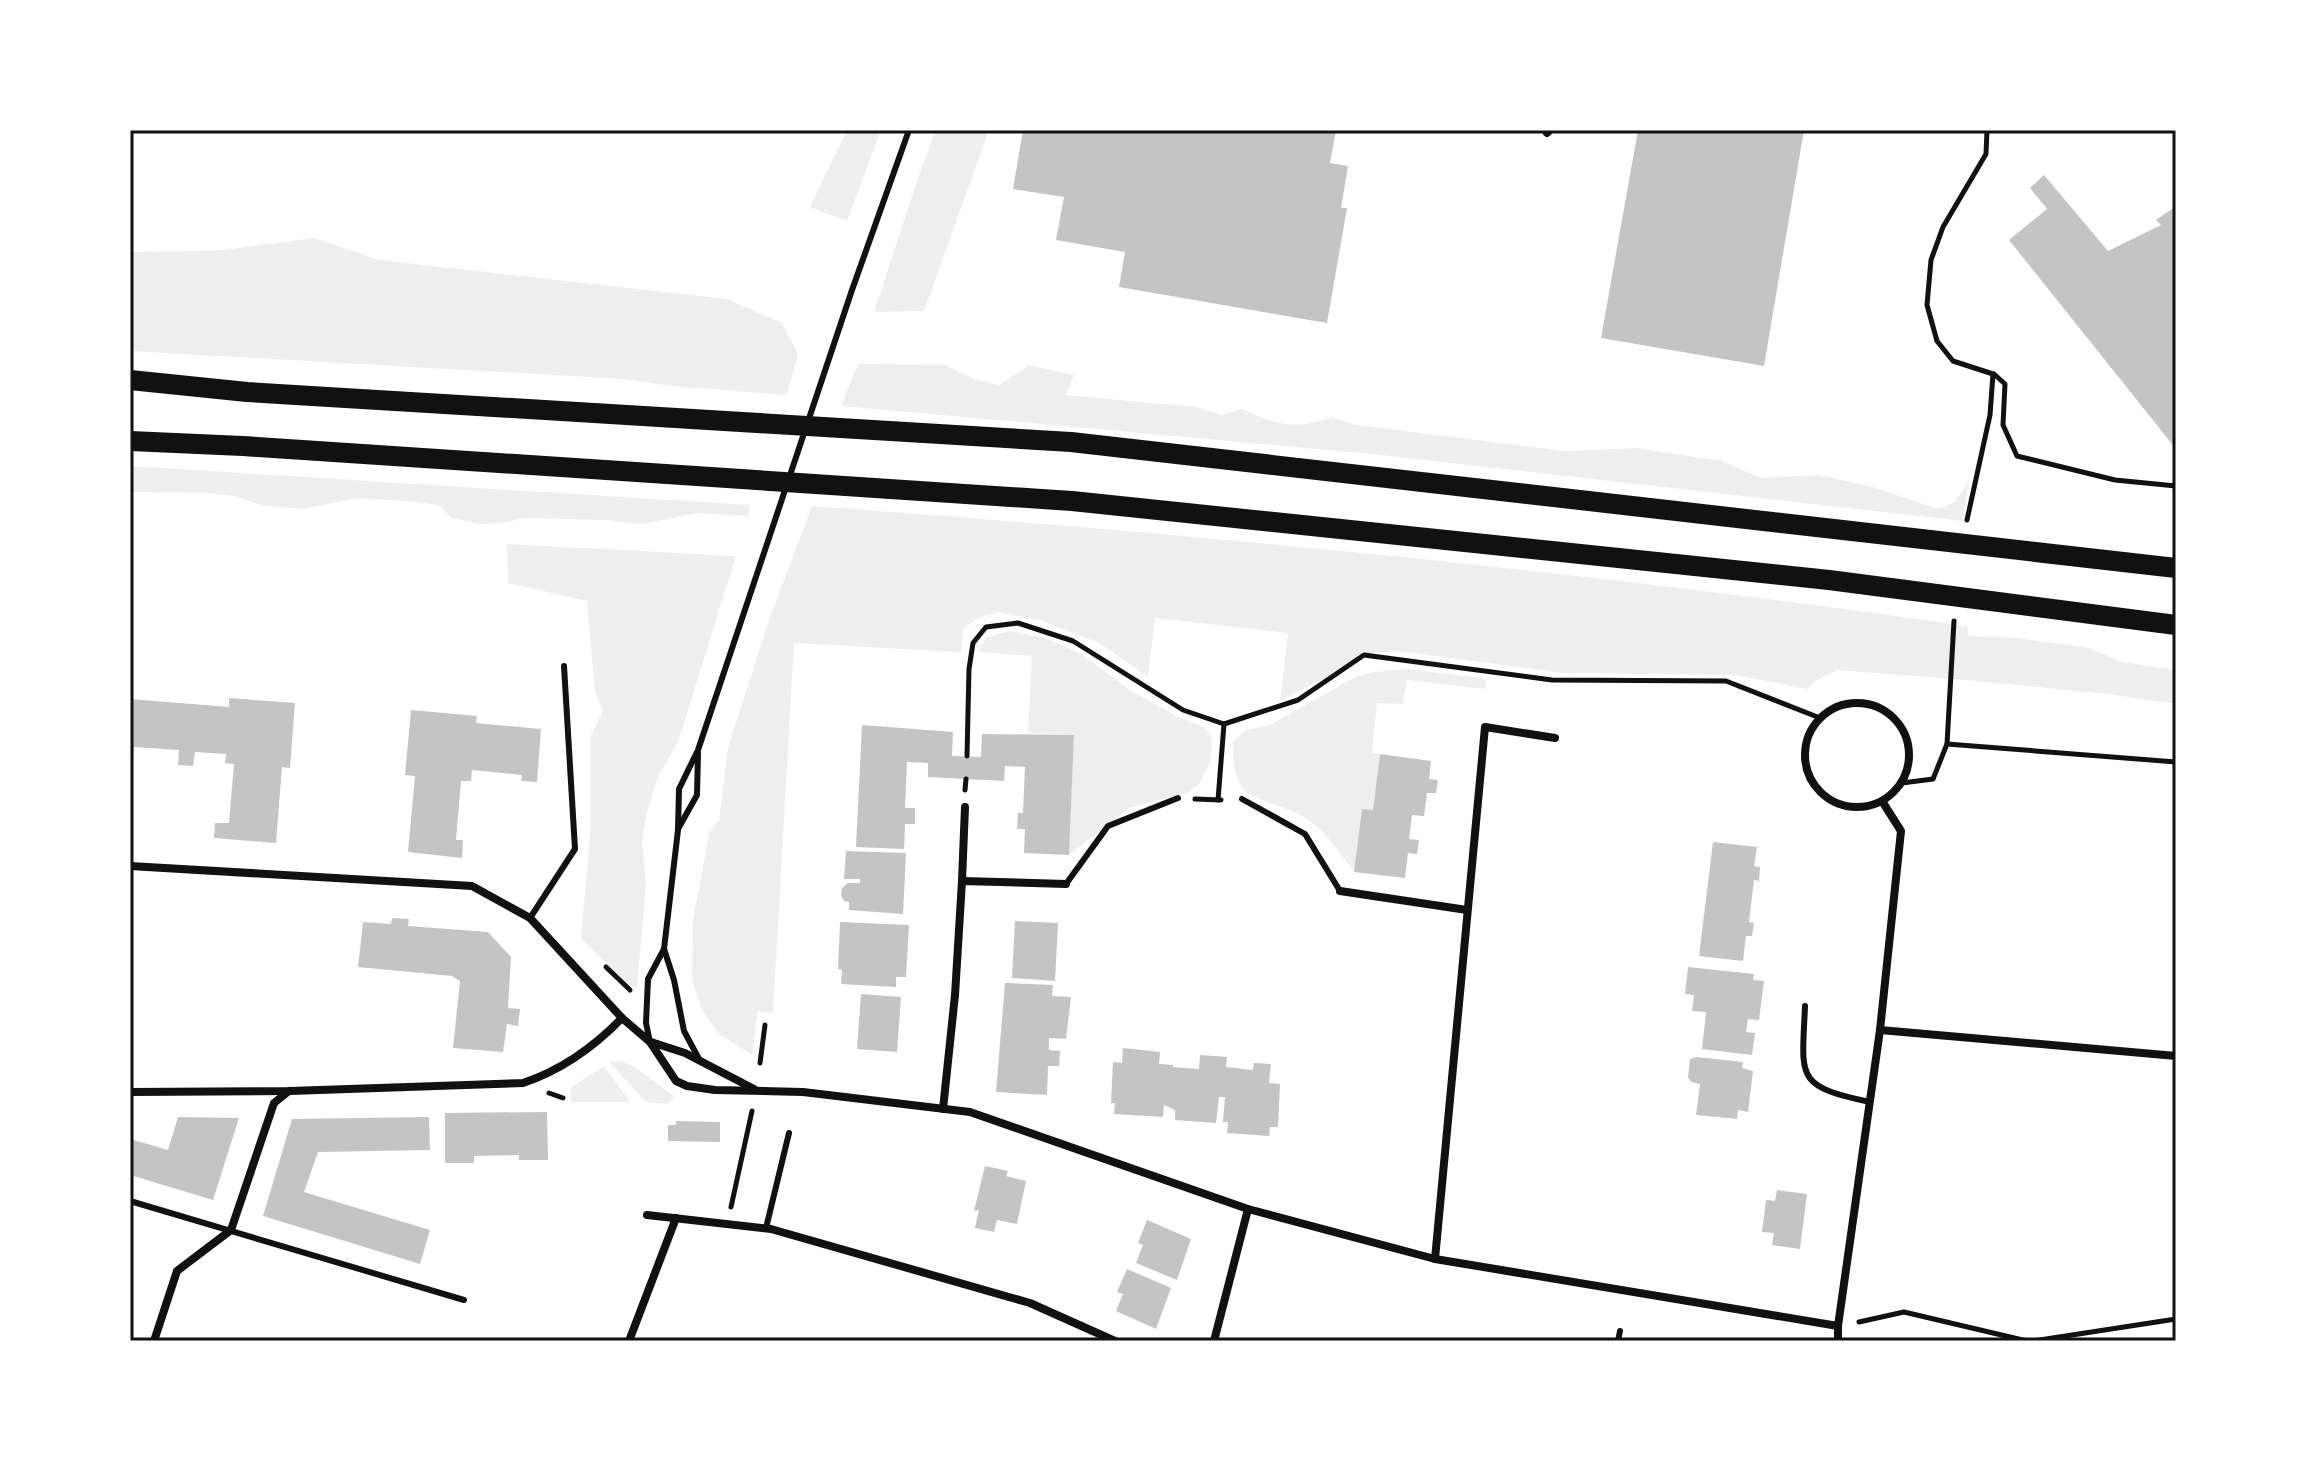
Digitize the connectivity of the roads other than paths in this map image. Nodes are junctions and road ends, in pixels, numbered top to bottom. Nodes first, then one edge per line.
1 (909, 130) edge
2 (130, 380) edge
3 (130, 441) edge
4 (2176, 568) edge
5 (2176, 625) edge
6 (564, 666) dead end
7 (1555, 738) dead end
8 (698, 750) junction
9 (1178, 798) road end
10 (1242, 799) road end
11 (1882, 801) junction
12 (965, 807) dead end
13 (678, 830) junction
14 (130, 866) edge
15 (962, 881) junction
16 (1066, 884) joint
17 (1340, 891) joint
18 (1467, 910) junction
19 (530, 918) junction
20 (664, 949) junction
21 (1805, 1006) dead end
22 (622, 1018) junction
23 (1880, 1030) junction
24 (650, 1042) junction
25 (2176, 1056) edge
26 (699, 1060) junction
27 (756, 1090) junction
28 (290, 1091) junction
29 (130, 1092) edge
30 (1870, 1102) junction
31 (943, 1109) junction
32 (789, 1133) dead end
33 (130, 1201) edge
34 (1248, 1209) junction
35 (647, 1215) dead end
36 (676, 1218) junction
37 (766, 1228) junction
38 (231, 1230) junction
39 (1435, 1259) junction
40 (464, 1300) dead end
41 (1838, 1326) junction
42 (1620, 1331) dead end
43 (154, 1341) edge
44 (629, 1341) edge
45 (1115, 1341) edge
46 (1214, 1341) edge
47 (1618, 1341) edge
48 (1838, 1341) edge

1 - 8 lane
2 - 4 main road
3 - 5 main road
6 - 19 lane
7 - 18 street
8 - 13 lane
8 - 13 lane
9 - 16 lane
10 - 17 lane
11 - 11 street
11 - 23 street
12 - 15 street
13 - 20 lane
14 - 19 street
15 - 16 street
15 - 31 street
17 - 18 street
18 - 39 street
19 - 22 street
20 - 24 lane
20 - 26 lane
21 - 30 lane
22 - 24 street
22 - 28 street
23 - 25 street
23 - 30 street
24 - 26 street
24 - 27 street
26 - 27 street
27 - 31 street
28 - 29 street
28 - 38 street
30 - 41 street
31 - 34 street
32 - 37 lane
33 - 38 lane
34 - 39 street
34 - 46 street
35 - 36 street
36 - 37 street
36 - 44 street
37 - 45 street
38 - 40 lane
38 - 43 street
39 - 41 street
41 - 48 street
42 - 47 lane

